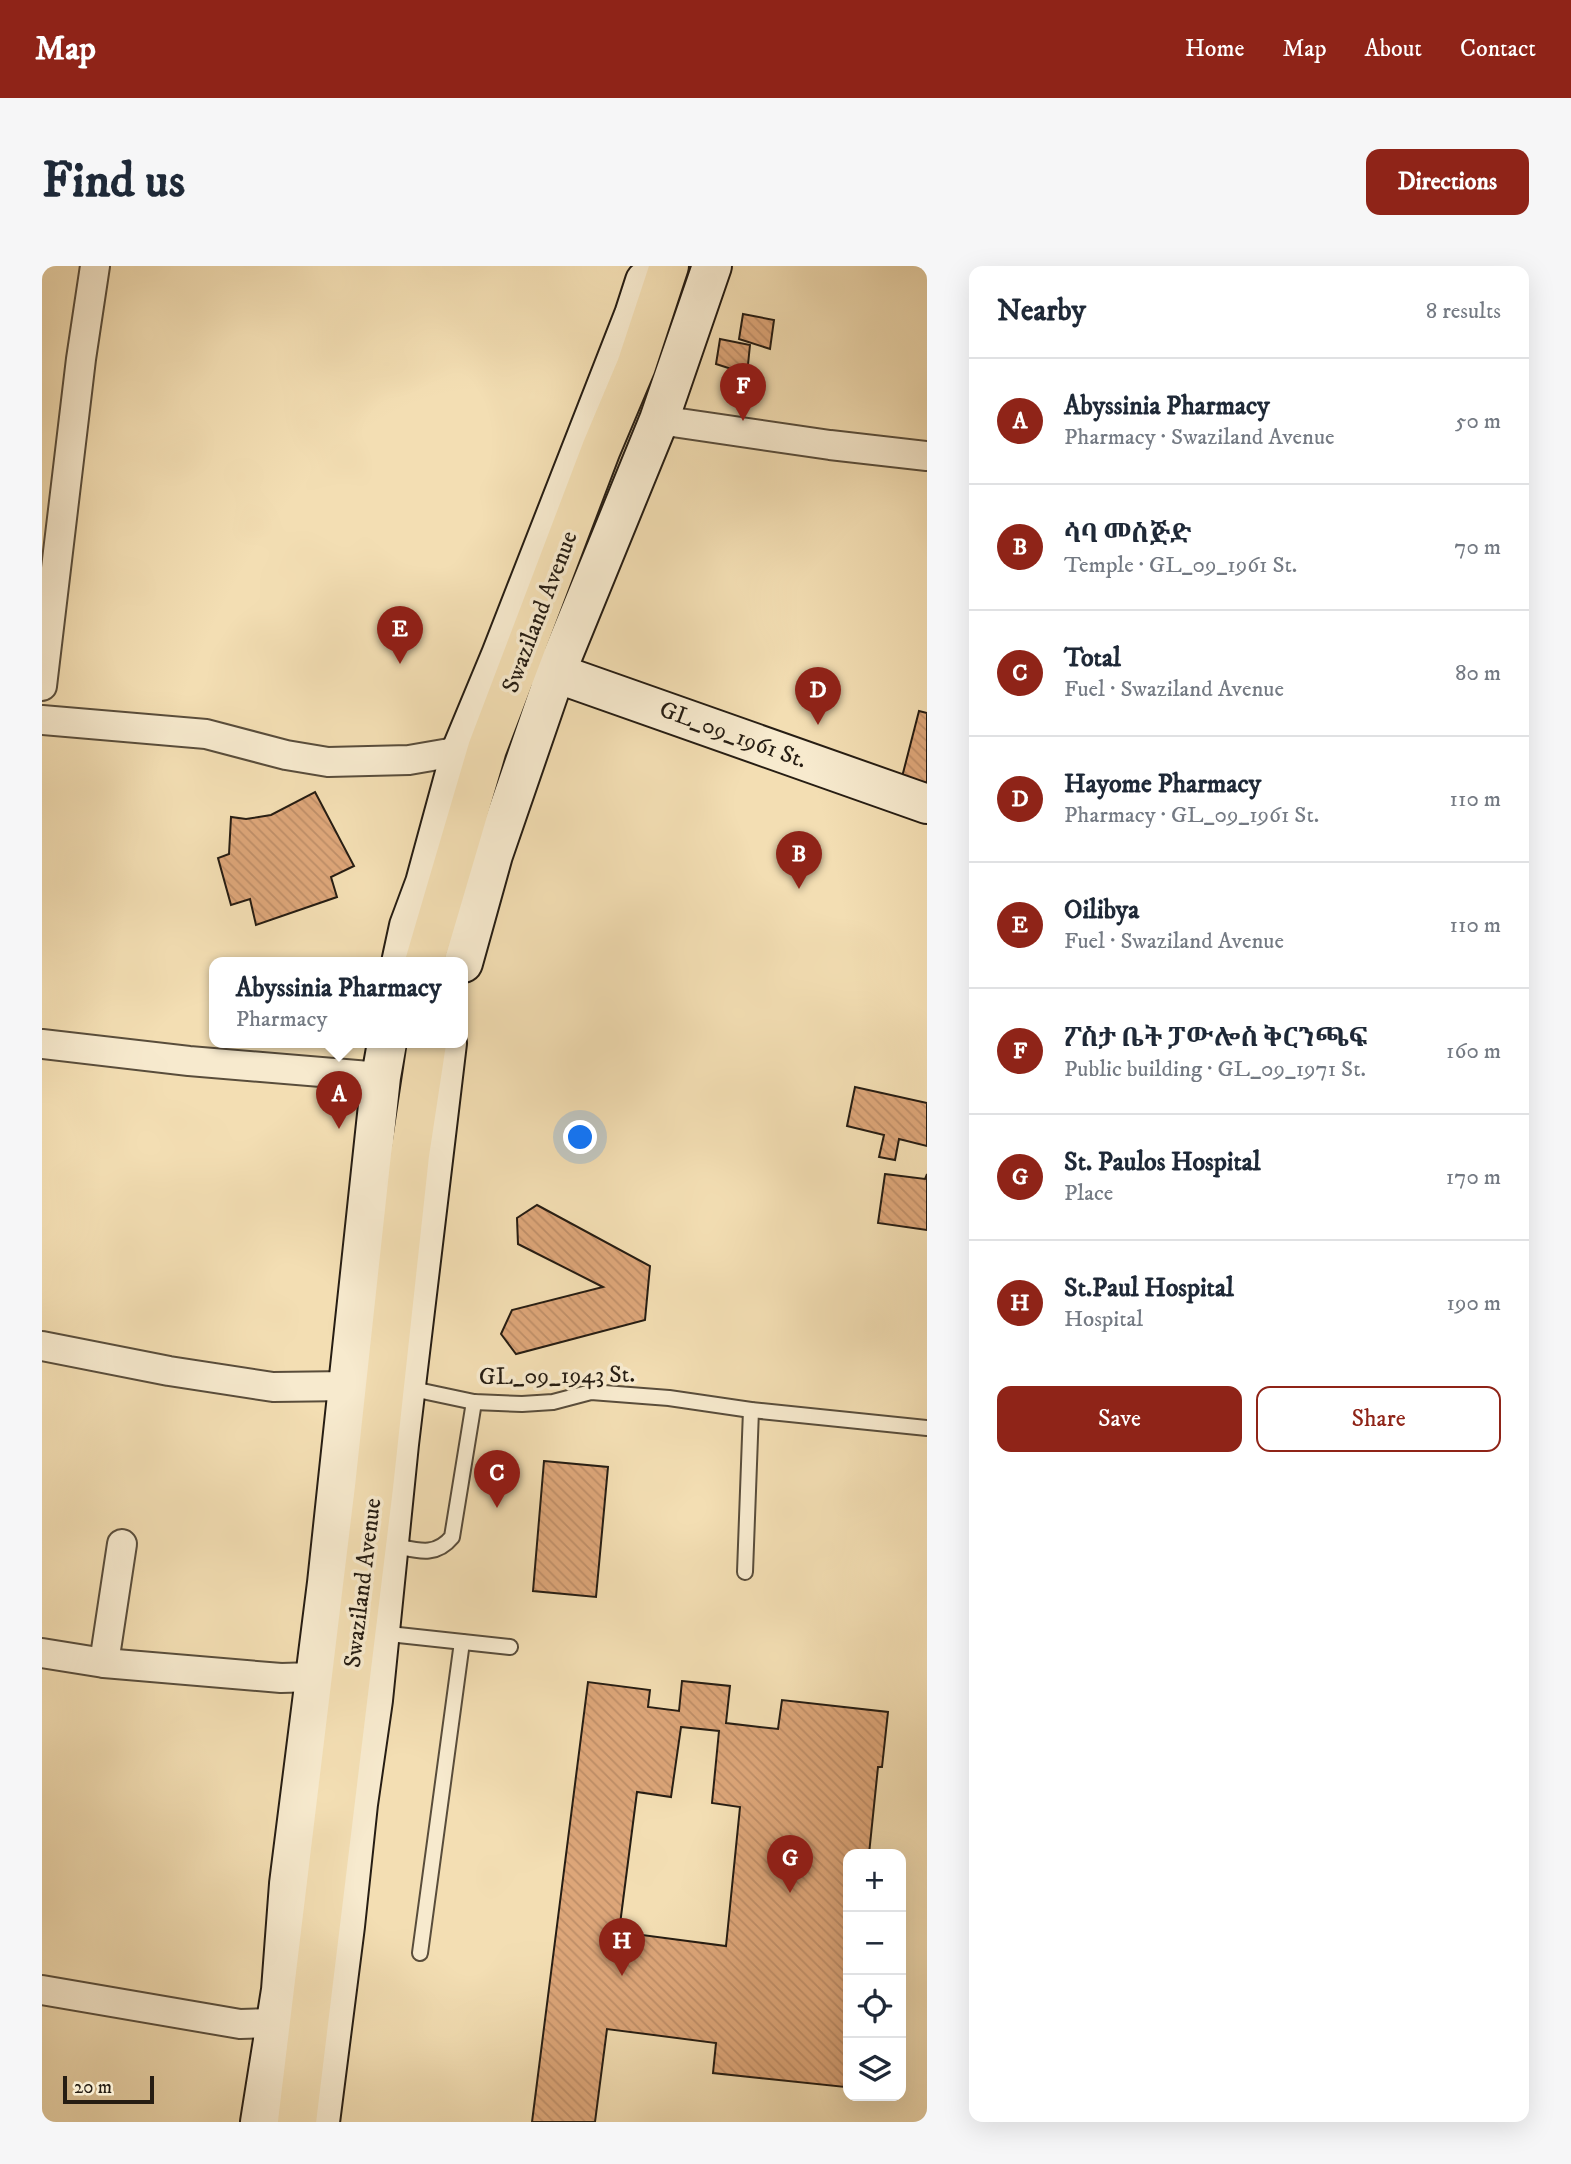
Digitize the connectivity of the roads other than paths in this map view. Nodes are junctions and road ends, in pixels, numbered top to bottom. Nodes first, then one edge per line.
1 (94, 266) edge
2 (650, 266) edge
3 (669, 266) edge
4 (688, 266) edge
5 (712, 266) edge
6 (659, 420) junction
7 (927, 456) edge
8 (529, 664) junction
9 (42, 686) edge
10 (42, 720) edge
11 (461, 751) junction
12 (927, 804) edge
13 (402, 957) edge
14 (426, 957) edge
15 (444, 957) edge
16 (465, 957) edge
17 (42, 1044) edge
18 (407, 1048) edge
19 (426, 1048) edge
20 (446, 1048) edge
21 (384, 1060) edge
22 (42, 1346) edge
23 (348, 1386) junction
24 (407, 1387) junction
25 (474, 1402) junction
26 (751, 1410) junction
27 (927, 1428) edge
28 (122, 1544) dead end
29 (388, 1545) junction
30 (745, 1572) dead end
31 (379, 1633) junction
32 (462, 1642) junction
33 (510, 1647) dead end
34 (42, 1653) edge
35 (104, 1663) junction
36 (315, 1677) junction
37 (419, 1953) dead end
38 (42, 1990) edge
39 (275, 2023) junction
40 (260, 2122) edge
41 (280, 2122) edge
42 (298, 2122) edge
43 (320, 2122) edge

1 - 9 street
2 - 8 main road
3 - 8 main road, Swaziland Avenue
4 - 8 main road, Swaziland Avenue
5 - 6 main road
6 - 7 street
6 - 8 main road
8 - 11 main road
8 - 12 main road, GL_09_1961 St.
8 - 14 main road, Swaziland Avenue
8 - 15 main road, Swaziland Avenue
8 - 16 main road
10 - 11 street
11 - 13 main road
17 - 21 street
18 - 41 main road, Swaziland Avenue
19 - 42 main road, Swaziland Avenue
20 - 24 main road
21 - 23 main road
22 - 23 street
23 - 36 main road
24 - 25 lane, GL_09_1943 St.
24 - 29 main road
25 - 26 lane, GL_09_1943 St.
25 - 29 lane
26 - 27 lane, GL_09_1943 St.
26 - 30 lane
28 - 35 street
29 - 31 main road
31 - 32 lane
31 - 43 main road
32 - 33 lane
32 - 37 lane
34 - 35 street
35 - 36 street
36 - 39 main road
38 - 39 street
39 - 40 main road

